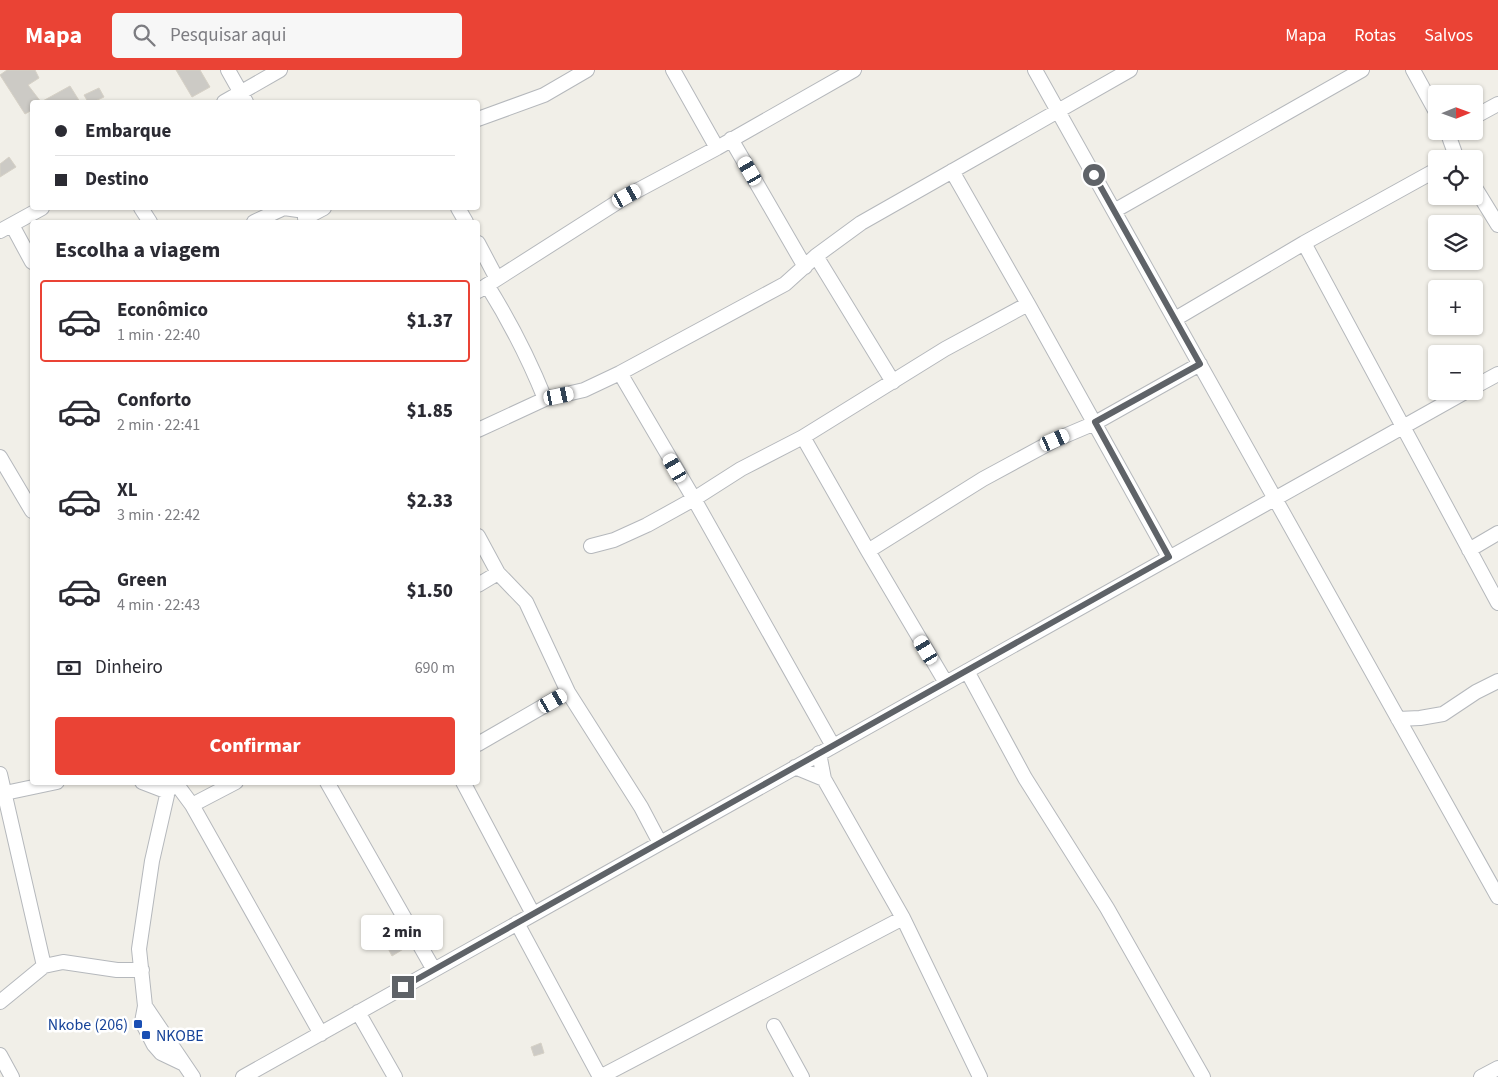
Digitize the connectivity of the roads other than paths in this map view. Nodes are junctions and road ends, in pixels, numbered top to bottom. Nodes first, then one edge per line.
1 (228, 70) edge
2 (280, 70) edge
3 (587, 70) edge
4 (673, 70) edge
5 (854, 70) edge
6 (1035, 70) edge
7 (1130, 70) edge
8 (1362, 70) edge
9 (1413, 70) edge
10 (244, 97) edge
11 (1428, 97) edge
12 (1498, 104) edge
13 (1058, 111) junction
14 (1483, 112) edge
15 (480, 118) edge
16 (731, 139) junction
17 (717, 148) junction
18 (952, 172) junction
19 (1428, 174) edge
20 (1483, 201) edge
21 (38, 210) edge
22 (310, 210) edge
23 (296, 212) edge
24 (1114, 212) junction
25 (262, 220) edge
26 (1498, 225) edge
27 (6, 228) edge
28 (1304, 243) junction
29 (480, 252) edge
30 (816, 256) junction
31 (30, 259) edge
32 (805, 267) junction
33 (487, 285) edge
34 (1028, 304) junction
35 (1175, 319) junction
36 (1200, 364) junction
37 (620, 373) junction
38 (1498, 374) edge
39 (893, 382) junction
40 (1483, 382) edge
41 (545, 399) junction
42 (1451, 400) edge
43 (1095, 422) junction
44 (1404, 427) junction
45 (480, 429) edge
46 (803, 437) junction
47 (0, 457) edge
48 (30, 483) edge
49 (20, 489) junction
50 (1275, 498) junction
51 (694, 499) junction
52 (30, 507) edge
53 (1498, 533) edge
54 (480, 540) edge
55 (591, 546) dead end
56 (1469, 550) junction
57 (868, 551) junction
58 (1169, 557) junction
59 (498, 573) junction
60 (480, 584) edge
61 (1498, 603) edge
62 (967, 670) junction
63 (1498, 681) edge
64 (946, 683) junction
65 (568, 692) junction
66 (1398, 719) junction
67 (480, 743) edge
68 (833, 746) junction
69 (820, 753) junction
70 (795, 767) junction
71 (0, 774) edge
72 (824, 779) junction
73 (43, 785) edge
74 (230, 785) edge
75 (329, 785) edge
76 (465, 785) edge
77 (171, 786) edge
78 (5, 793) junction
79 (192, 805) junction
80 (660, 843) junction
81 (1498, 897) edge
82 (533, 914) junction
83 (903, 918) junction
84 (517, 923) junction
85 (44, 966) junction
86 (142, 970) junction
87 (434, 970) junction
88 (0, 1002) edge
89 (358, 1012) junction
90 (774, 1026) dead end
91 (321, 1034) junction
92 (0, 1055) edge
93 (1498, 1068) edge
94 (12, 1077) edge
95 (193, 1077) edge
96 (243, 1077) edge
97 (395, 1077) edge
98 (600, 1077) edge
99 (802, 1077) edge
100 (980, 1077) edge
101 (1203, 1077) edge
102 (1481, 1077) edge

1 - 10 street
2 - 10 street
3 - 15 street
4 - 17 street
5 - 16 street
6 - 13 street
7 - 13 street
8 - 24 street
9 - 11 street
12 - 14 street
13 - 18 street
13 - 24 street
16 - 17 street
16 - 32 street
17 - 33 street
18 - 30 street
18 - 34 street
19 - 28 street
20 - 26 street
21 - 27 street
22 - 23 street
23 - 25 street
24 - 35 street
27 - 31 street
28 - 35 street
28 - 44 street
29 - 33 street
30 - 32 street
30 - 39 street
32 - 37 street
33 - 41 street
34 - 39 street
34 - 43 street
35 - 36 street
36 - 43 street
36 - 50 street
37 - 41 street
37 - 51 street
38 - 40 street
39 - 46 street
41 - 45 street
42 - 44 street
43 - 57 street
43 - 58 street
44 - 50 street
44 - 56 street
46 - 51 street
46 - 57 street
47 - 49 street
48 - 49 street
49 - 52 street
50 - 58 street
50 - 66 street
51 - 55 street
51 - 68 street
53 - 56 street
54 - 59 street
56 - 61 street
57 - 64 street
58 - 62 street
59 - 60 street
59 - 65 street
62 - 64 street
62 - 101 street
63 - 66 street
64 - 68 street
65 - 67 street
65 - 80 street
66 - 81 street
68 - 69 street
69 - 70 street
69 - 72 street
70 - 72 street
70 - 80 street
71 - 78 street
72 - 83 street
73 - 78 street
74 - 79 street
75 - 87 street
76 - 82 street
77 - 79 street
77 - 86 street
78 - 85 street
79 - 91 street
80 - 82 street
82 - 84 street
83 - 98 street
83 - 100 street
84 - 87 street
84 - 98 street
85 - 86 street
85 - 88 street
86 - 95 street
87 - 89 street
89 - 91 street
89 - 97 street
90 - 99 street
91 - 96 street
92 - 94 street
93 - 102 street

